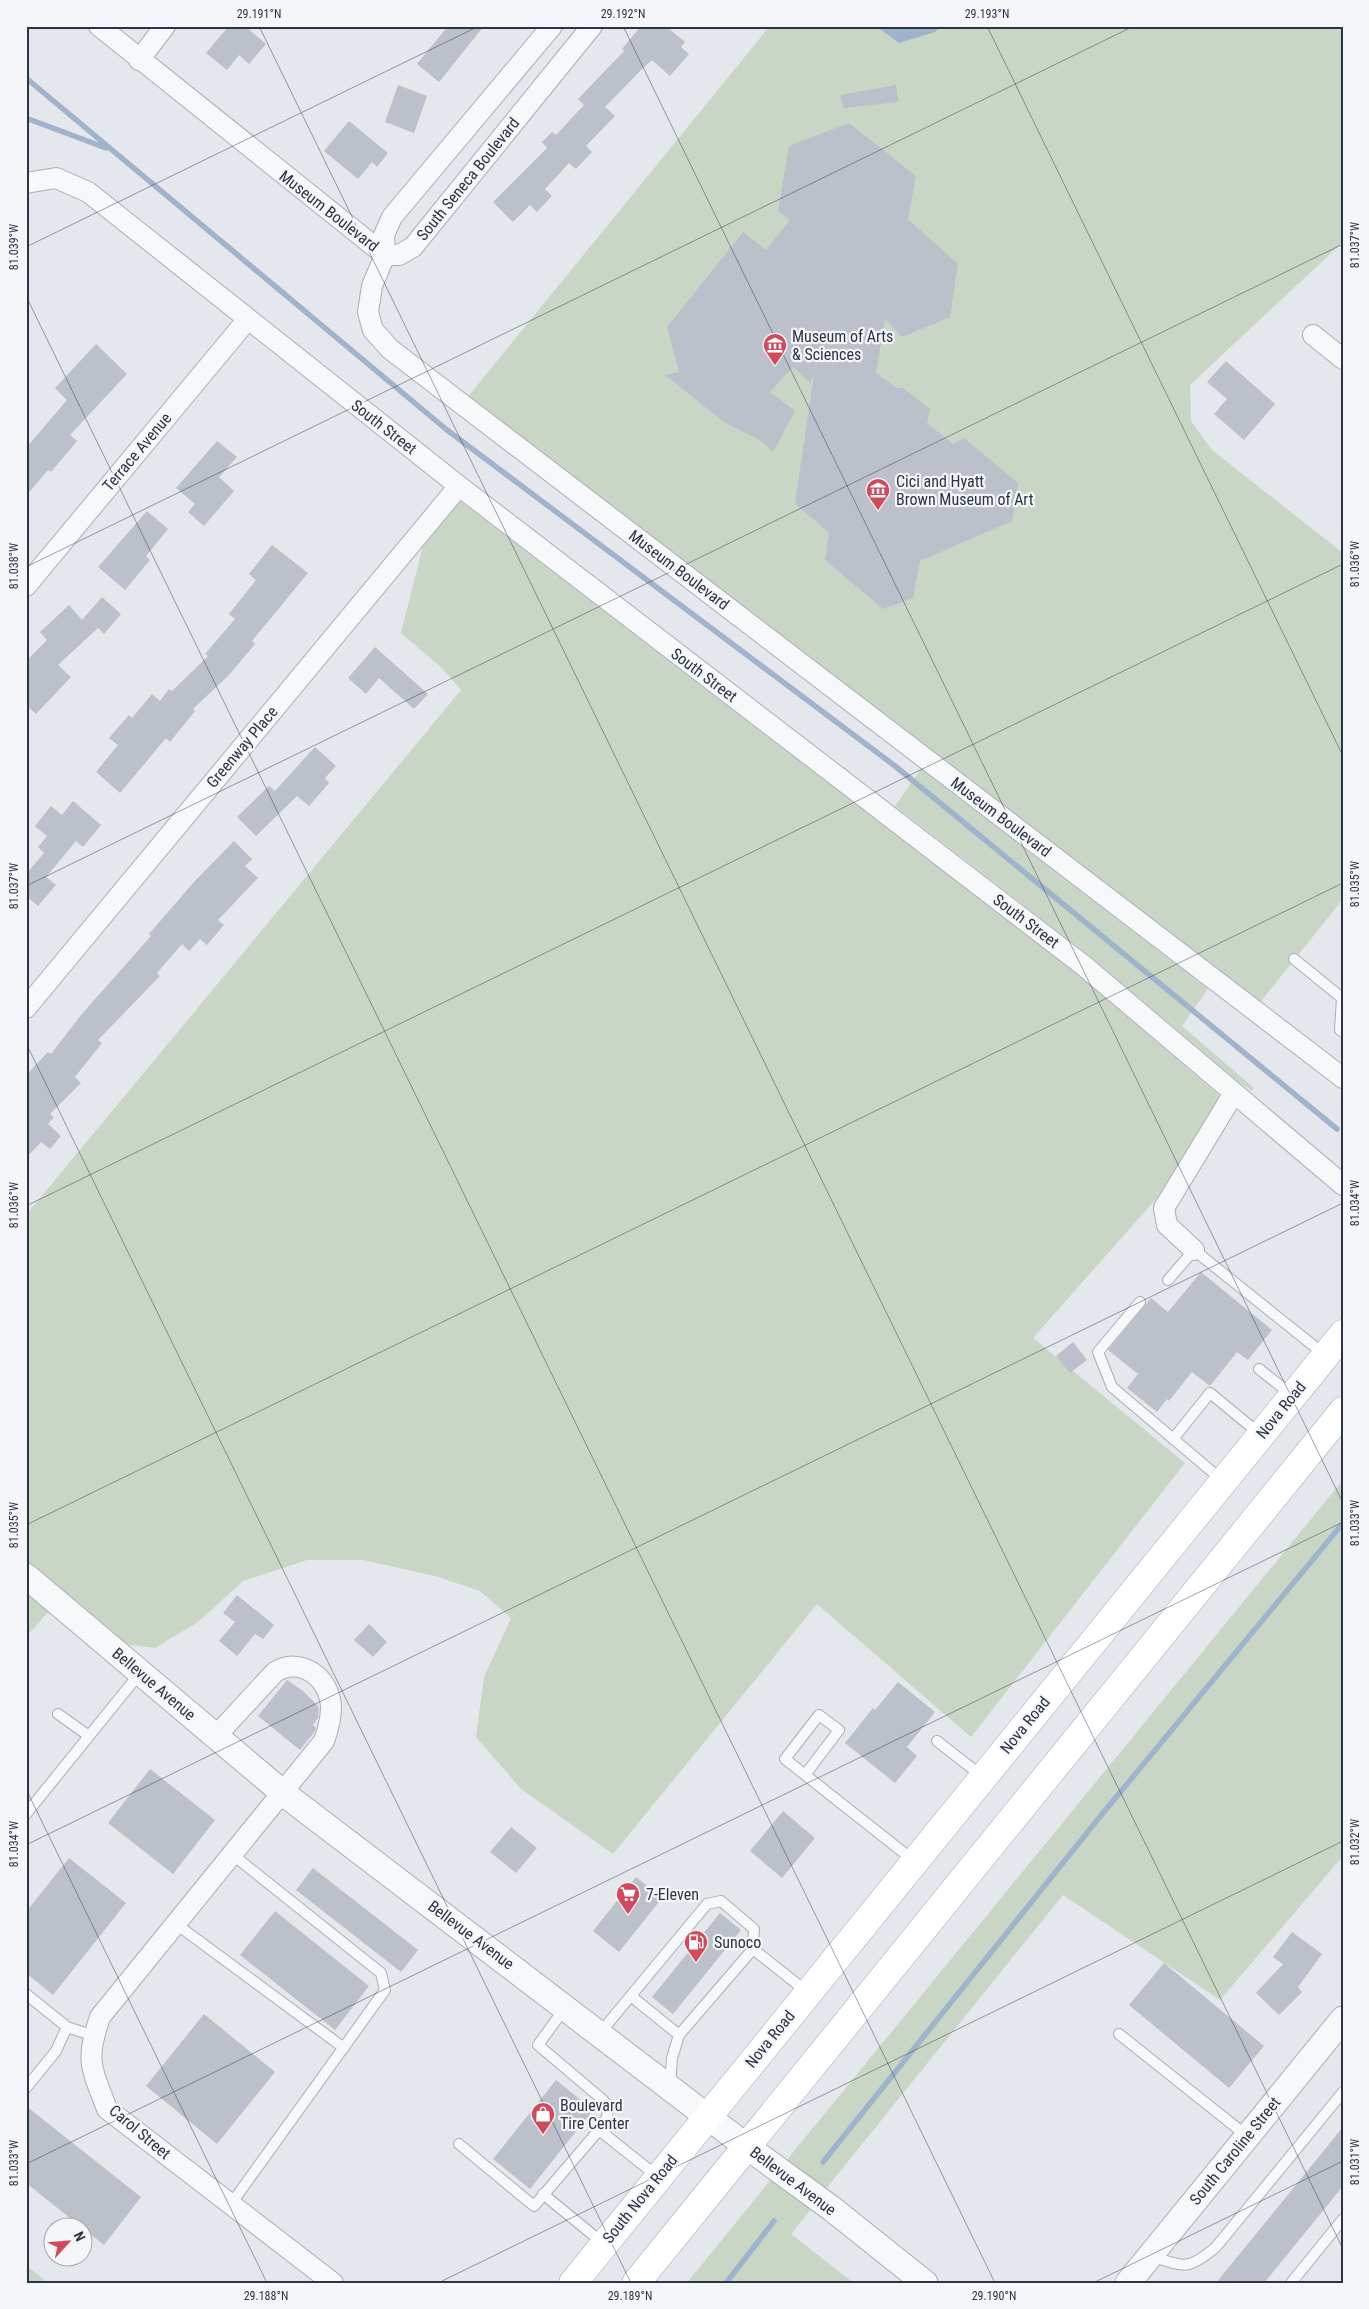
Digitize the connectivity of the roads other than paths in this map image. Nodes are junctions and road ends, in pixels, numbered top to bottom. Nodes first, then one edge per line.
1 (99, 26) edge
2 (165, 26) edge
3 (552, 26) edge
4 (592, 26) edge
5 (139, 60) junction
6 (26, 183) edge
7 (385, 255) junction
8 (248, 319) junction
9 (1313, 335) dead end
10 (1343, 359) edge
11 (459, 486) junction
12 (26, 586) edge
13 (1294, 959) dead end
14 (26, 1008) edge
15 (1343, 1032) edge
16 (1343, 1078) edge
17 (1234, 1093) junction
18 (1343, 1185) edge
19 (1194, 1250) junction
20 (1168, 1280) dead end
21 (1140, 1302) dead end
22 (1343, 1334) edge
23 (1326, 1355) junction
24 (1259, 1369) dead end
25 (1293, 1396) junction
26 (1343, 1411) edge
27 (1261, 1435) junction
28 (1173, 1439) junction
29 (1223, 1481) junction
30 (26, 1576) edge
31 (140, 1672) junction
32 (58, 1714) dead end
33 (89, 1736) junction
34 (216, 1736) junction
35 (937, 1741) dead end
36 (805, 1775) junction
37 (983, 1777) junction
38 (283, 1793) junction
39 (26, 1814) edge
40 (233, 1855) junction
41 (914, 1861) junction
42 (176, 1924) junction
43 (754, 1949) junction
44 (808, 1992) junction
45 (26, 1994) edge
46 (630, 1996) junction
47 (565, 2007) junction
48 (1343, 2018) edge
49 (67, 2027) junction
50 (600, 2033) junction
51 (1119, 2034) dead end
52 (679, 2035) junction
53 (94, 2036) junction
54 (344, 2048) junction
55 (670, 2086) junction
56 (26, 2088) edge
57 (1343, 2092) edge
58 (708, 2115) junction
59 (599, 2130) junction
60 (1247, 2136) junction
61 (459, 2144) dead end
62 (746, 2146) junction
63 (658, 2177) junction
64 (543, 2194) junction
65 (231, 2204) junction
66 (1343, 2219) edge
67 (604, 2244) junction
68 (1150, 2256) junction
69 (1130, 2282) edge
70 (333, 2283) edge
71 (573, 2283) edge
72 (636, 2283) edge
73 (925, 2283) edge
74 (1291, 2283) edge

1 - 5 street, Museum Boulevard
2 - 5 street
3 - 7 street, South Seneca Boulevard
4 - 7 street, South Seneca Boulevard
5 - 7 street, Museum Boulevard
6 - 8 street, South Street
7 - 16 street, Museum Boulevard
8 - 11 street, South Street
8 - 12 street, Terrace Avenue
9 - 10 street
11 - 14 street, Greenway Place
11 - 17 street, South Street
13 - 15 lane
17 - 18 street, South Street
17 - 19 street
19 - 20 lane
19 - 23 lane
21 - 28 lane
22 - 23 main road, Nova Road
23 - 25 main road, Nova Road
24 - 25 lane
25 - 27 main road, Nova Road
26 - 62 main road
27 - 28 lane
27 - 29 main road, Nova Road
28 - 29 lane
29 - 37 main road, Nova Road
30 - 31 street, Bellevue Avenue
31 - 33 lane
31 - 34 street, Bellevue Avenue
32 - 33 lane
33 - 39 lane
34 - 38 street, Bellevue Avenue
34 - 38 street, Carol Street
35 - 37 lane
36 - 36 lane
36 - 41 lane
37 - 41 main road, Nova Road
38 - 40 street, Carol Street
38 - 47 street, Bellevue Avenue
40 - 42 street, Carol Street
40 - 54 lane
41 - 44 main road, Nova Road
42 - 53 street, Carol Street
42 - 54 lane
43 - 44 lane
43 - 46 lane
43 - 52 lane
44 - 58 main road, Nova Road
45 - 49 lane
46 - 50 lane
46 - 52 lane
47 - 50 street, Bellevue Avenue
47 - 59 lane
48 - 60 street, South Caroline Street
49 - 53 lane
49 - 56 lane
50 - 55 street, Bellevue Avenue
51 - 60 lane
52 - 55 lane
53 - 65 street, Carol Street
54 - 65 lane
55 - 58 street, Bellevue Avenue
57 - 68 lane
58 - 62 street, Bellevue Avenue
58 - 63 main road, South Nova Road
59 - 63 lane
59 - 64 lane
60 - 68 street, South Caroline Street
61 - 64 lane
62 - 72 main road
62 - 73 street, Bellevue Avenue
63 - 67 main road, South Nova Road
64 - 67 lane
65 - 70 street, Carol Street
66 - 74 lane
67 - 71 main road, South Nova Road
68 - 69 street, South Caroline Street

